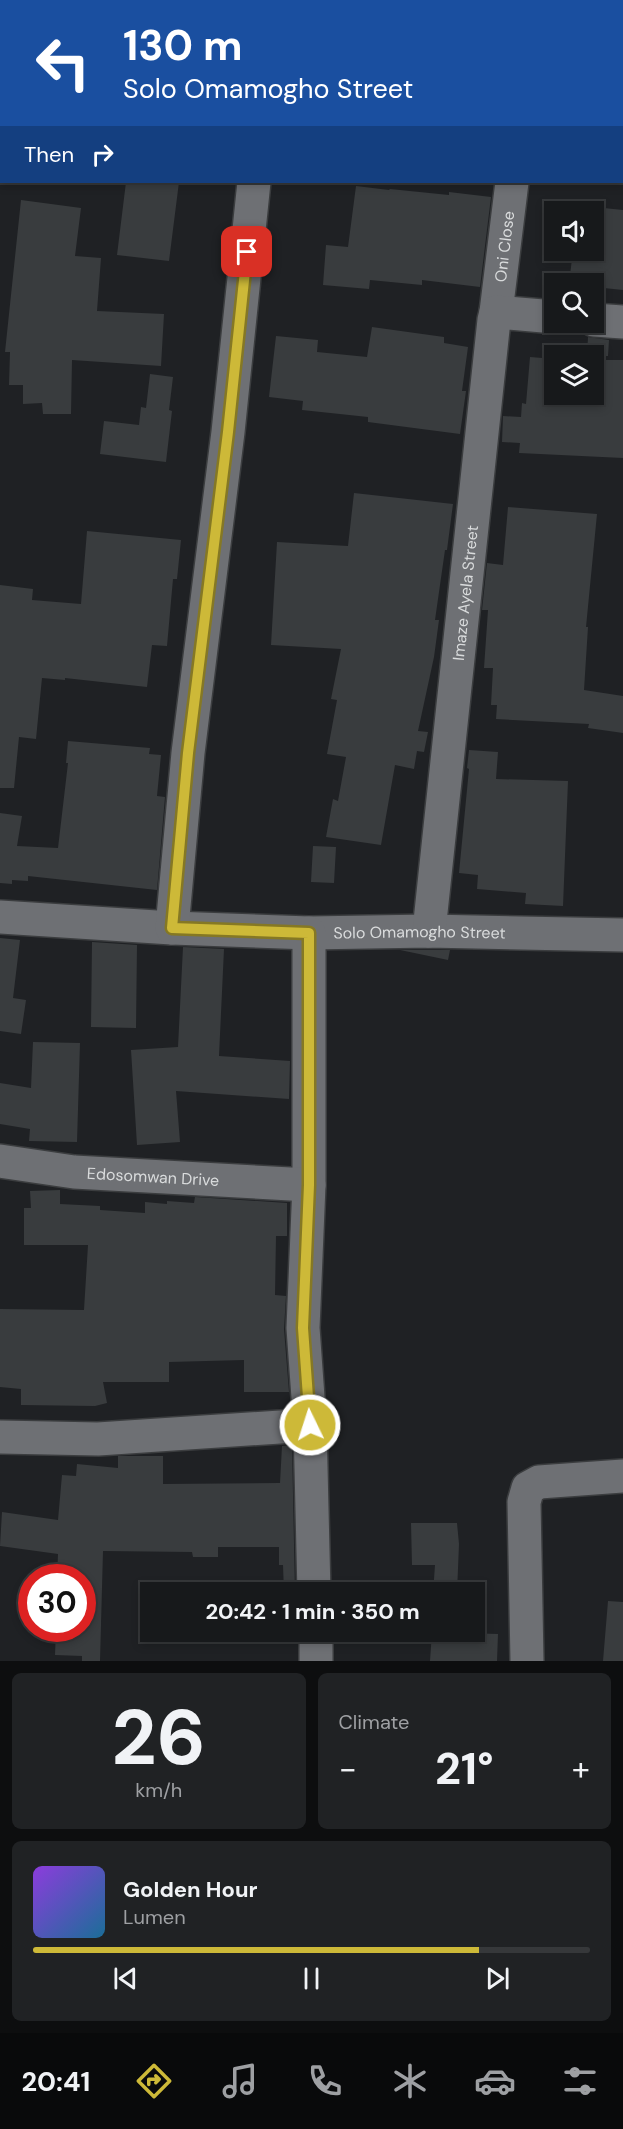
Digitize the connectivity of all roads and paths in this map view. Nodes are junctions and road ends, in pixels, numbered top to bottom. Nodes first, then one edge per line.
1 (254, 183) edge
2 (512, 183) edge
3 (496, 312) junction
4 (544, 315) edge
5 (604, 321) edge
6 (623, 322) edge
7 (0, 917) edge
8 (172, 928) junction
9 (429, 931) junction
10 (309, 933) junction
11 (623, 935) edge
12 (0, 1161) edge
13 (309, 1185) junction
14 (310, 1425) junction
15 (0, 1437) edge
16 (623, 1476) edge
17 (315, 1582) edge
18 (316, 1642) edge
19 (316, 1661) edge
20 (526, 1661) edge

1 - 8 street
2 - 3 street, Oni Close
3 - 4 street
3 - 9 street, Imaze Ayela Street
5 - 6 street
7 - 8 street, Solo Omamogho Street
8 - 10 street, Solo Omamogho Street
9 - 10 street, Solo Omamogho Street
9 - 11 street, Solo Omamogho Street
10 - 13 street
12 - 13 street, Edosomwan Drive
13 - 14 street
14 - 15 street
14 - 17 street
16 - 20 street
18 - 19 street

